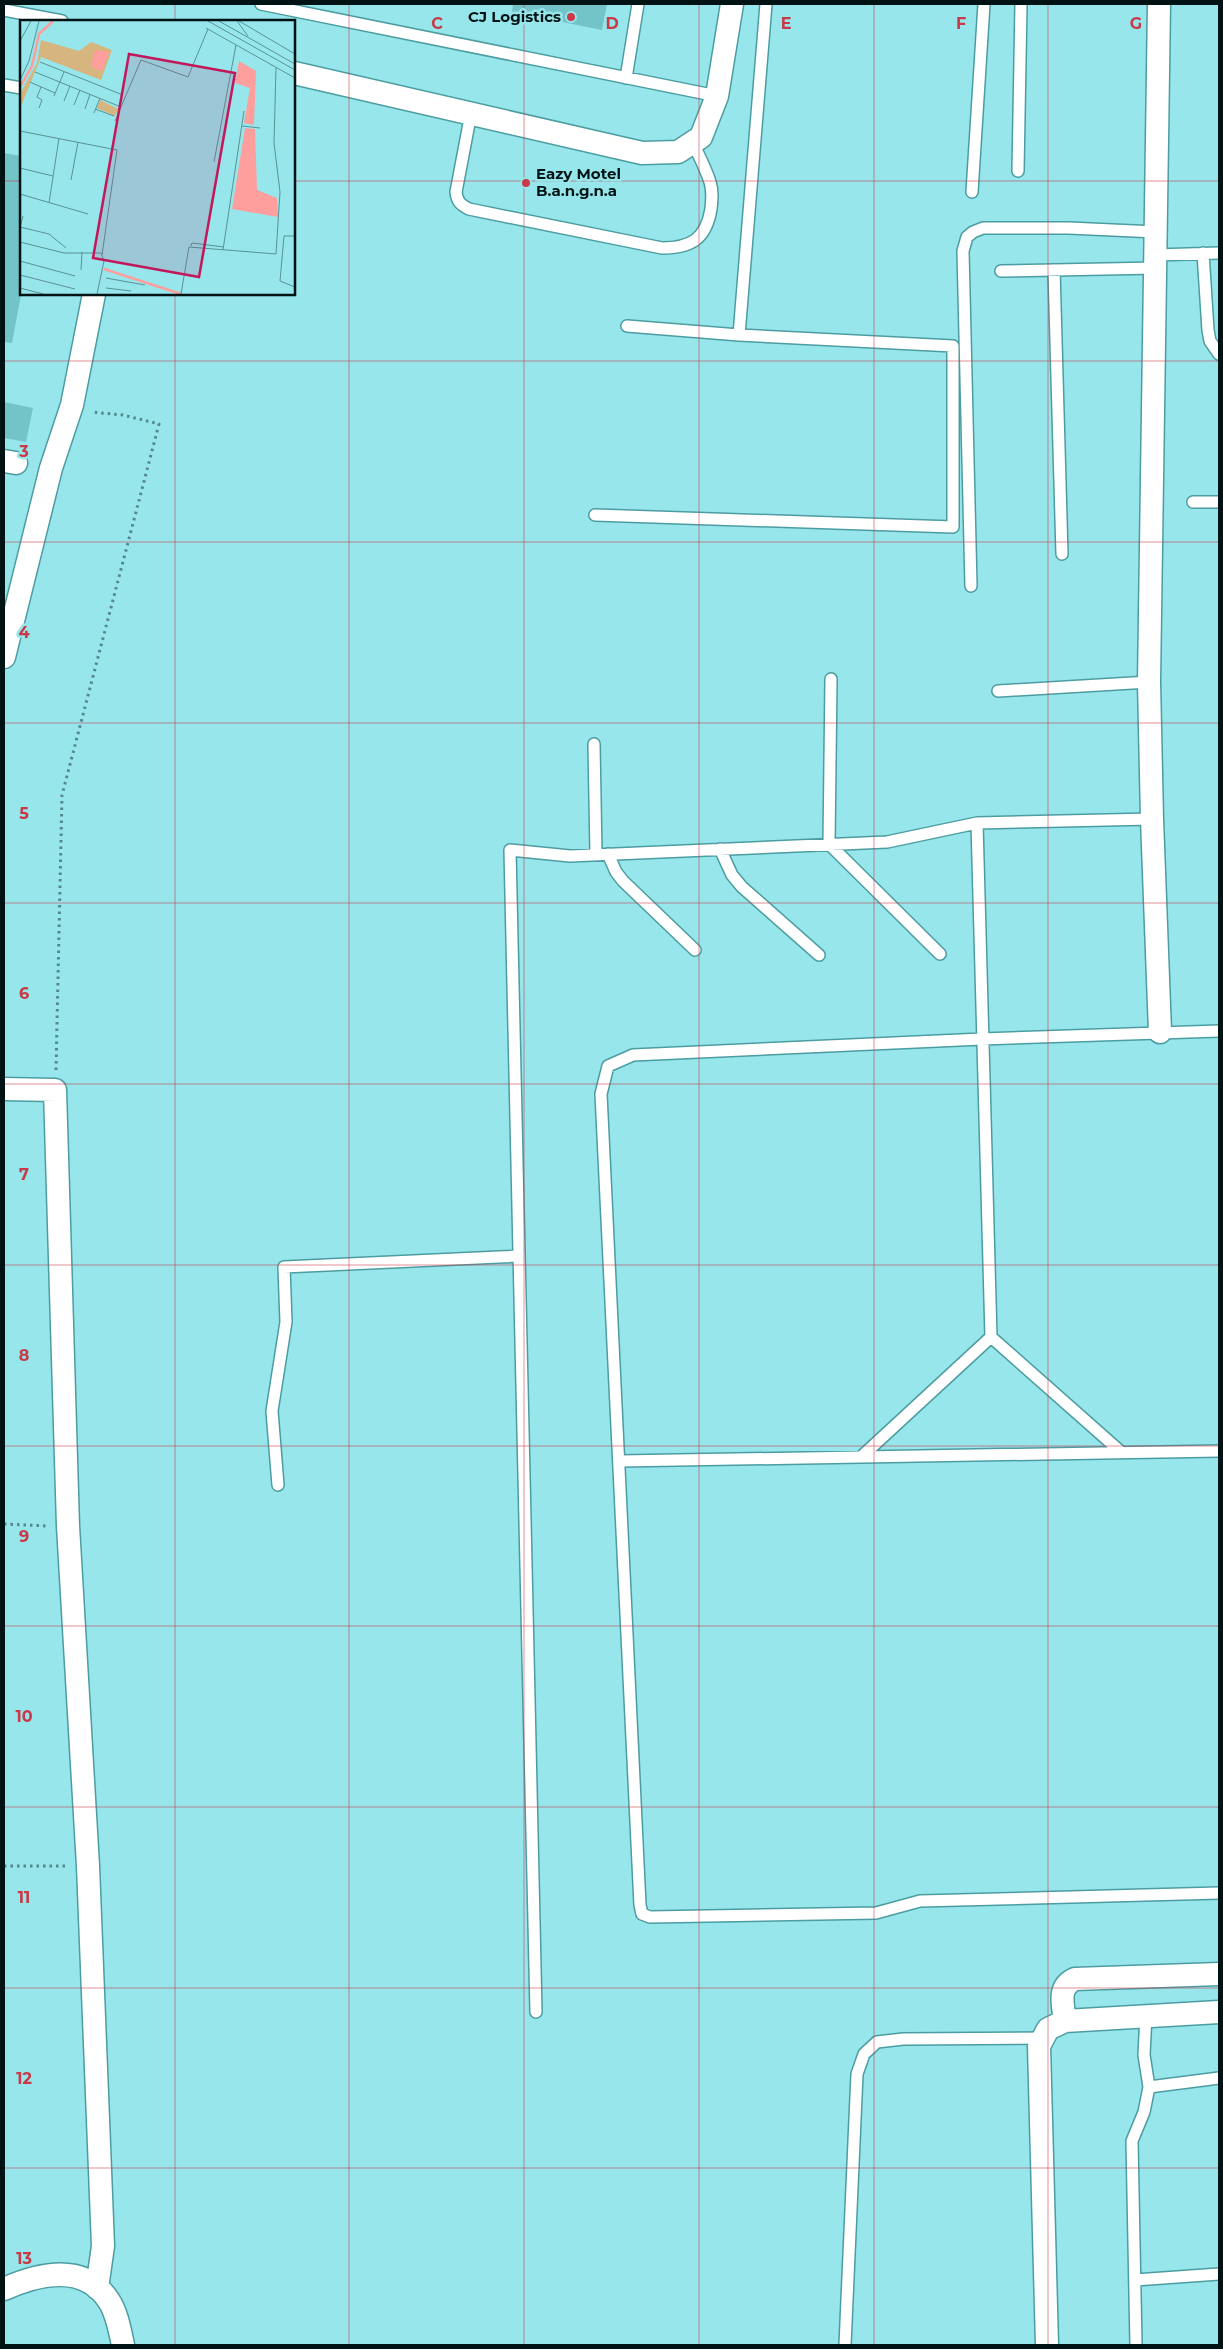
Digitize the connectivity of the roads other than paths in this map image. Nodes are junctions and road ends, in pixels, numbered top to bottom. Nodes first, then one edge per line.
1 (261, 4) edge
2 (638, 4) edge
3 (732, 4) edge
4 (766, 4) edge
5 (984, 4) edge
6 (1021, 4) edge
7 (1159, 4) edge
8 (4, 10) edge
9 (57, 20) edge
10 (295, 73) edge
11 (626, 78) junction
12 (4, 85) edge
13 (20, 88) edge
14 (717, 96) junction
15 (471, 113) junction
16 (693, 143) junction
17 (1018, 171) dead end
18 (972, 192) dead end
19 (1156, 232) junction
20 (1203, 253) junction
21 (1219, 253) edge
22 (1156, 262) junction
23 (1054, 270) junction
24 (1001, 271) dead end
25 (94, 295) edge
26 (627, 326) dead end
27 (739, 335) junction
28 (1219, 354) edge
29 (1193, 502) dead end
30 (1219, 502) edge
31 (594, 516) dead end
32 (1062, 554) dead end
33 (971, 586) dead end
34 (10, 604) edge
35 (4, 657) edge
36 (832, 678) dead end
37 (1149, 682) junction
38 (998, 692) dead end
39 (594, 744) dead end
40 (1152, 819) junction
41 (977, 823) junction
42 (830, 844) junction
43 (720, 849) junction
44 (602, 854) junction
45 (695, 950) dead end
46 (940, 954) dead end
47 (819, 955) dead end
48 (1219, 1031) edge
49 (1160, 1032) junction
50 (982, 1039) junction
51 (4, 1089) edge
52 (519, 1256) junction
53 (991, 1337) junction
54 (1219, 1451) edge
55 (1121, 1452) junction
56 (860, 1457) junction
57 (620, 1461) junction
58 (278, 1485) dead end
59 (1219, 1893) edge
60 (1219, 1974) edge
61 (536, 2012) dead end
62 (1219, 2012) edge
63 (1146, 2015) junction
64 (1065, 2021) junction
65 (1044, 2038) junction
66 (1219, 2078) edge
67 (1149, 2087) junction
68 (1219, 2274) edge
69 (1135, 2280) junction
70 (96, 2288) junction
71 (4, 2289) edge
72 (123, 2345) edge
73 (845, 2345) edge
74 (1047, 2345) edge
75 (1136, 2345) edge

1 - 11 lane
2 - 11 lane
3 - 14 street
4 - 27 lane
5 - 18 lane
6 - 17 lane
7 - 19 street
8 - 9 lane
10 - 15 street
11 - 14 lane
12 - 13 lane
14 - 16 street
15 - 16 street
15 - 16 lane
19 - 22 street
19 - 33 lane
20 - 21 lane
20 - 22 lane
20 - 28 lane
22 - 23 lane
22 - 37 street
23 - 24 lane
23 - 32 lane
25 - 34 street
26 - 27 lane
27 - 31 lane
29 - 30 lane
34 - 35 street
36 - 42 lane
37 - 38 lane
37 - 40 street
39 - 44 lane
40 - 41 lane
40 - 49 street
41 - 42 lane
41 - 50 lane
42 - 43 lane
42 - 46 lane
43 - 44 lane
43 - 47 lane
44 - 45 lane
44 - 52 lane
48 - 49 lane
49 - 50 lane
50 - 53 lane
50 - 57 lane
51 - 70 street
52 - 58 lane
52 - 61 lane
53 - 55 lane
53 - 56 lane
54 - 55 lane
55 - 56 lane
56 - 57 lane
57 - 59 lane
60 - 64 street
62 - 63 street
63 - 64 street
63 - 67 lane
64 - 65 street
65 - 73 lane
65 - 74 street
66 - 67 lane
67 - 69 lane
68 - 69 lane
69 - 75 lane
70 - 71 street
70 - 72 street

